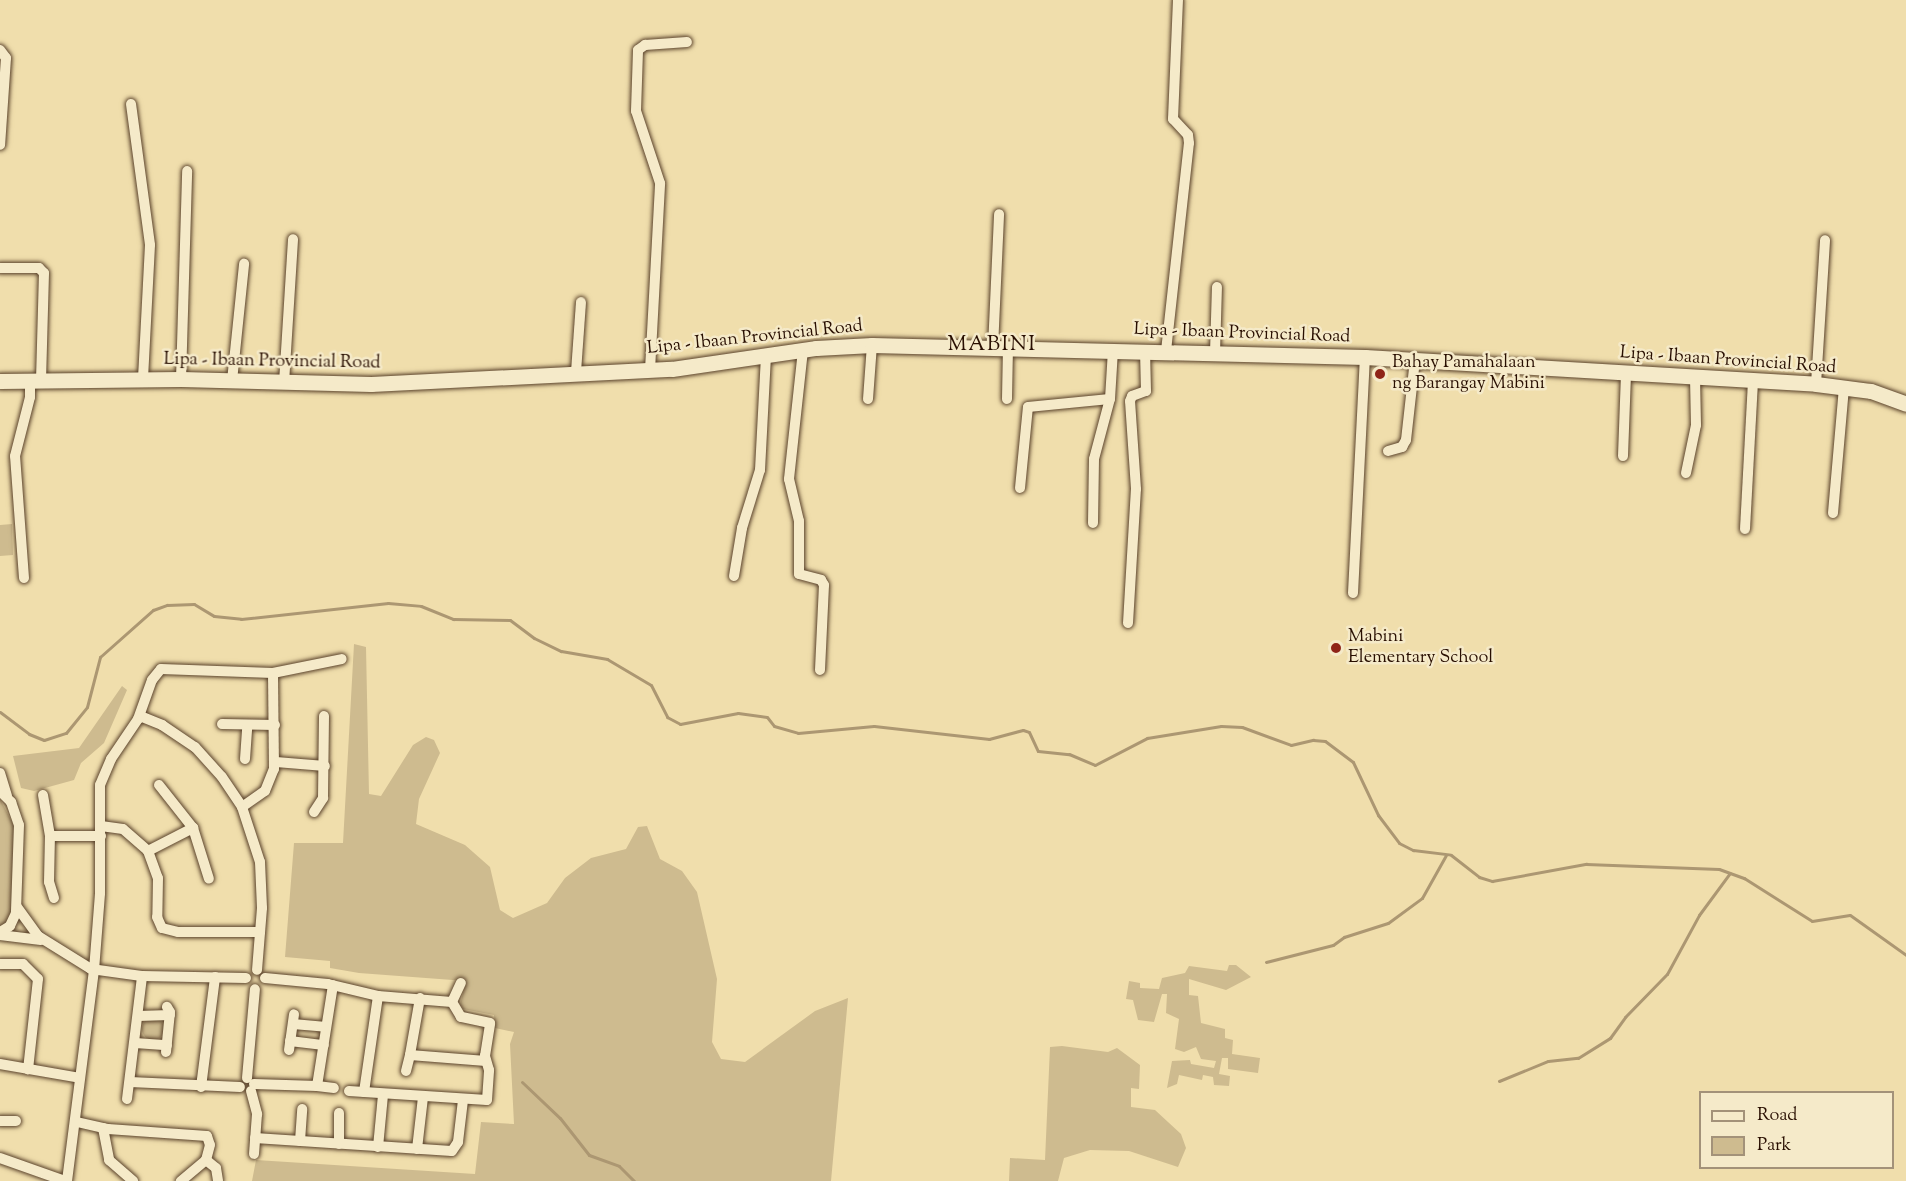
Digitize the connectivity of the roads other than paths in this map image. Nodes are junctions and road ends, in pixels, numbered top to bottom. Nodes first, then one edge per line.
1 (1178, 0) edge
2 (687, 42) dead end
3 (0, 51) edge
4 (131, 104) dead end
5 (0, 145) edge
6 (187, 171) dead end
7 (999, 214) dead end
8 (293, 239) dead end
9 (1825, 240) dead end
10 (244, 264) dead end
11 (0, 268) edge
12 (1217, 287) dead end
13 (581, 302) dead end
14 (872, 345) junction
15 (1000, 348) junction
16 (803, 350) junction
17 (1113, 350) junction
18 (1145, 350) junction
19 (1166, 351) junction
20 (1215, 353) junction
21 (766, 356) junction
22 (1365, 357) junction
23 (1415, 360) junction
24 (650, 370) junction
25 (576, 372) junction
26 (1626, 374) junction
27 (1695, 377) junction
28 (143, 379) junction
29 (182, 379) junction
30 (0, 381) edge
31 (36, 381) junction
32 (232, 381) junction
33 (1753, 381) junction
34 (284, 383) junction
35 (1816, 384) junction
36 (1844, 388) junction
37 (868, 399) dead end
38 (1007, 399) dead end
39 (1110, 399) junction
40 (1906, 404) edge
41 (1388, 451) dead end
42 (1623, 456) dead end
43 (1686, 473) dead end
44 (1020, 488) dead end
45 (1833, 513) dead end
46 (1093, 524) dead end
47 (1745, 529) dead end
48 (734, 576) dead end
49 (24, 578) dead end
50 (1353, 593) dead end
51 (1128, 623) dead end
52 (342, 659) dead end
53 (820, 670) dead end
54 (273, 673) junction
55 (140, 716) junction
56 (324, 716) dead end
57 (222, 724) dead end
58 (274, 725) junction
59 (247, 727) junction
60 (245, 759) dead end
61 (276, 762) junction
62 (326, 765) junction
63 (0, 773) edge
64 (159, 785) dead end
65 (4, 794) edge
66 (43, 795) dead end
67 (242, 807) junction
68 (314, 812) dead end
69 (193, 828) junction
70 (101, 831) junction
71 (50, 836) junction
72 (148, 851) junction
73 (209, 879) dead end
74 (54, 898) dead end
75 (17, 907) junction
76 (260, 932) junction
77 (0, 934) edge
78 (45, 940) junction
79 (0, 964) edge
80 (94, 970) junction
81 (261, 974) junction
82 (142, 976) junction
83 (215, 977) junction
84 (246, 978) junction
85 (461, 982) dead end
86 (333, 985) junction
87 (255, 989) junction
88 (378, 996) junction
89 (420, 998) junction
90 (453, 1002) junction
91 (138, 1016) junction
92 (326, 1027) junction
93 (135, 1042) junction
94 (324, 1045) junction
95 (410, 1055) junction
96 (486, 1061) junction
97 (0, 1065) edge
98 (28, 1070) junction
99 (406, 1071) dead end
100 (80, 1078) junction
101 (130, 1082) junction
102 (248, 1085) junction
103 (317, 1086) junction
104 (201, 1087) junction
105 (334, 1088) dead end
106 (350, 1092) dead end
107 (364, 1092) junction
108 (383, 1095) junction
109 (423, 1096) junction
110 (127, 1099) dead end
111 (463, 1100) junction
112 (302, 1109) dead end
113 (339, 1113) dead end
114 (0, 1121) edge
115 (16, 1121) dead end
116 (77, 1122) junction
117 (103, 1128) junction
118 (255, 1138) junction
119 (300, 1141) junction
120 (339, 1144) junction
121 (378, 1147) junction
122 (417, 1149) junction
123 (254, 1154) dead end
124 (0, 1158) edge
125 (206, 1160) junction
126 (66, 1181) edge
127 (133, 1181) edge
128 (181, 1181) edge
129 (218, 1181) edge

1 - 19 street
2 - 24 street
3 - 5 street
4 - 28 street
6 - 29 street
7 - 15 street
8 - 34 street
9 - 35 street
10 - 32 street
11 - 31 street
12 - 20 street
13 - 25 street
14 - 15 main road, Lipa - Ibaan Provincial Road
14 - 16 main road, Lipa - Ibaan Provincial Road
14 - 37 street
15 - 17 main road, Lipa - Ibaan Provincial Road
15 - 38 street
16 - 21 main road, Lipa - Ibaan Provincial Road
16 - 53 street
17 - 18 main road, Lipa - Ibaan Provincial Road
17 - 39 street
18 - 19 main road, Lipa - Ibaan Provincial Road
18 - 51 street
19 - 20 main road, Lipa - Ibaan Provincial Road
20 - 22 main road, Lipa - Ibaan Provincial Road
21 - 24 main road, Lipa - Ibaan Provincial Road
21 - 48 street
22 - 23 main road, Lipa - Ibaan Provincial Road
22 - 50 street
23 - 26 main road, Lipa - Ibaan Provincial Road
23 - 41 street
24 - 25 main road, Lipa - Ibaan Provincial Road
25 - 34 main road, Lipa - Ibaan Provincial Road
26 - 27 main road, Lipa - Ibaan Provincial Road
26 - 42 street
27 - 33 main road, Lipa - Ibaan Provincial Road
27 - 43 street
28 - 29 main road, Lipa - Ibaan Provincial Road
28 - 31 main road, Lipa - Ibaan Provincial Road
29 - 32 main road, Lipa - Ibaan Provincial Road
30 - 31 main road, Lipa - Ibaan Provincial Road
31 - 49 street
32 - 34 main road, Lipa - Ibaan Provincial Road
33 - 35 main road, Lipa - Ibaan Provincial Road
33 - 47 street
35 - 36 main road, Lipa - Ibaan Provincial Road
36 - 40 main road, Lipa - Ibaan Provincial Road
36 - 45 street
39 - 44 street
39 - 46 street
52 - 54 street
54 - 55 street
54 - 58 street
55 - 67 street
55 - 70 street
56 - 62 street
57 - 59 street
58 - 59 street
58 - 61 street
59 - 60 street
61 - 62 street
61 - 67 street
62 - 68 street
63 - 65 street
64 - 69 street
65 - 75 street
66 - 71 street
67 - 76 street
69 - 72 street
69 - 73 street
70 - 71 street
70 - 72 street
70 - 80 street
71 - 74 street
72 - 76 street
75 - 77 street
75 - 78 street
76 - 81 street
77 - 78 street
78 - 80 street
79 - 98 street
80 - 82 street
80 - 100 street
81 - 84 street
81 - 86 street
81 - 87 street
82 - 83 street
82 - 91 street
83 - 84 street
83 - 104 street
84 - 87 street
85 - 90 street
86 - 88 street
86 - 92 street
87 - 102 street
88 - 89 street
88 - 107 street
89 - 90 street
89 - 95 street
90 - 96 street
91 - 93 street
91 - 93 street
92 - 94 street
92 - 94 street
93 - 101 street
94 - 103 street
95 - 96 street
95 - 99 street
96 - 111 street
97 - 98 street
98 - 100 street
100 - 116 street
101 - 104 street
101 - 110 street
102 - 103 street
102 - 104 street
102 - 118 street
103 - 105 street
106 - 107 street
107 - 108 street
108 - 109 street
108 - 121 street
109 - 111 street
109 - 122 street
111 - 122 street
112 - 119 street
113 - 120 street
114 - 115 street
116 - 117 street
116 - 126 street
117 - 125 street
117 - 127 street
118 - 119 street
118 - 123 street
119 - 120 street
120 - 121 street
121 - 122 street
124 - 126 street
125 - 128 street
125 - 129 street

